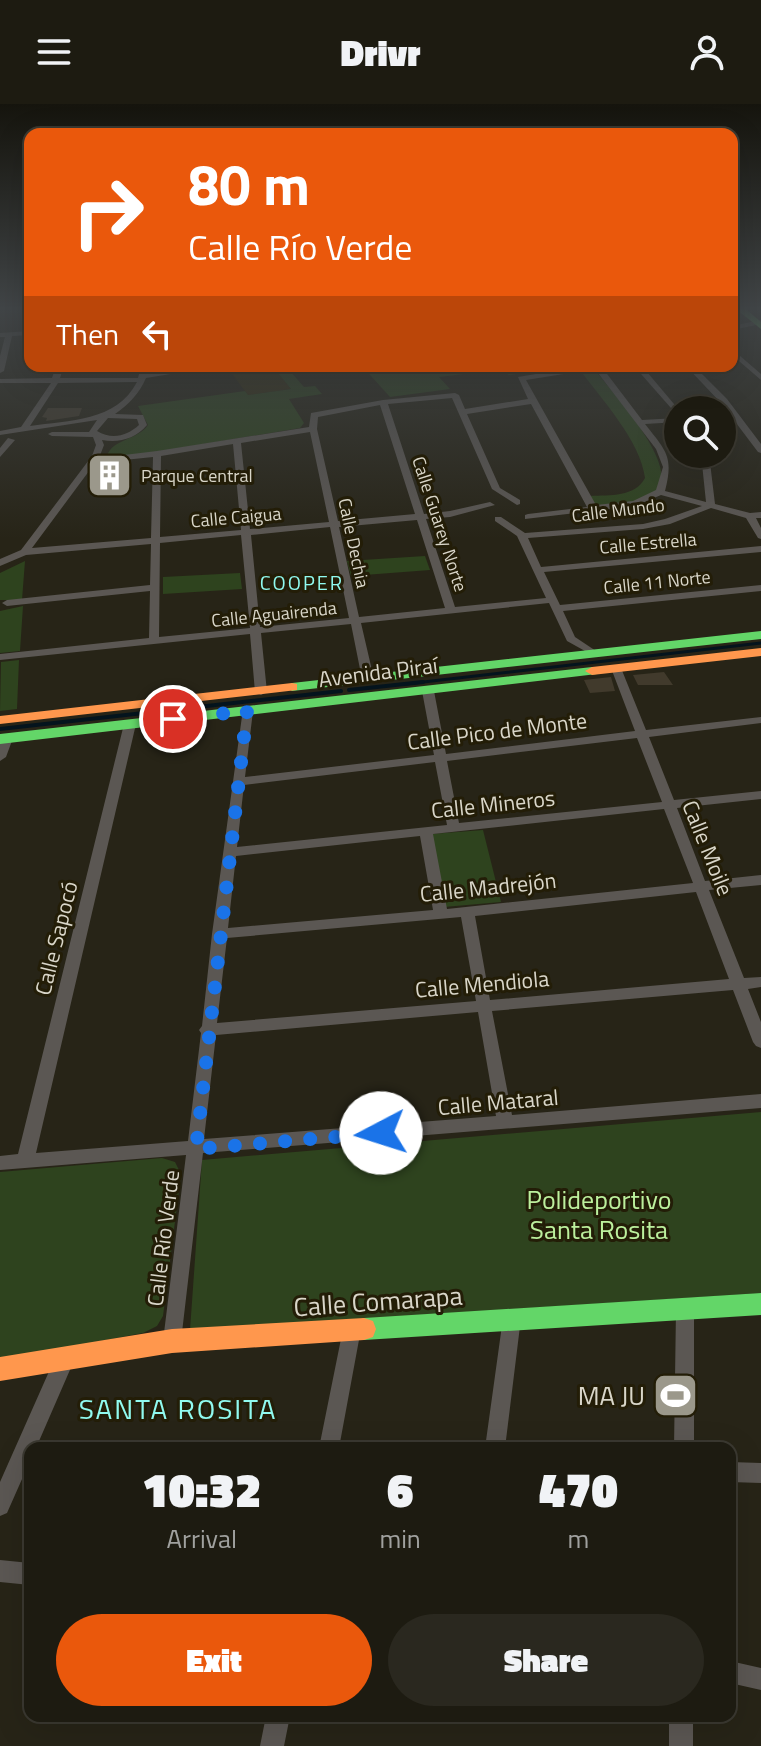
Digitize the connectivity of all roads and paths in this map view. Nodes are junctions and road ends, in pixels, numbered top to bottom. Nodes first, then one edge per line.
1 (53, 386) edge
2 (138, 386) edge
3 (526, 386) edge
4 (612, 386) edge
5 (132, 398) junction
6 (533, 401) junction
7 (383, 402) junction
8 (463, 412) junction
9 (108, 416) junction
10 (736, 416) edge
11 (140, 417) junction
12 (664, 419) edge
13 (641, 422) junction
14 (313, 429) junction
15 (23, 430) junction
16 (49, 430) junction
17 (0, 433) edge
18 (95, 435) junction
19 (131, 435) junction
20 (11, 440) junction
21 (758, 440) edge
22 (0, 442) edge
23 (237, 442) junction
24 (761, 450) edge
25 (0, 454) edge
26 (157, 454) junction
27 (95, 458) junction
28 (707, 468) edge
29 (496, 489) junction
30 (660, 492) junction
31 (491, 504) junction
32 (522, 504) junction
33 (711, 505) junction
34 (593, 509) junction
35 (557, 512) junction
36 (450, 514) junction
37 (756, 516) edge
38 (420, 517) junction
39 (527, 517) junction
40 (497, 519) junction
41 (334, 524) junction
42 (247, 532) junction
43 (522, 535) junction
44 (761, 536) edge
45 (156, 540) junction
46 (761, 549) edge
47 (24, 552) junction
48 (0, 563) edge
49 (537, 570) junction
50 (154, 588) junction
51 (761, 588) edge
52 (7, 603) dead end
53 (554, 605) junction
54 (451, 610) junction
55 (355, 621) junction
56 (257, 632) junction
57 (761, 635) edge
58 (154, 642) junction
59 (568, 648) junction
60 (683, 652) junction
61 (761, 652) edge
62 (0, 657) edge
63 (616, 668) junction
64 (368, 679) junction
65 (342, 691) junction
66 (428, 691) junction
67 (261, 692) junction
68 (247, 711) junction
69 (761, 720) edge
70 (130, 724) junction
71 (2, 732) edge
72 (642, 733) junction
73 (0, 757) edge
74 (440, 758) junction
75 (239, 782) junction
76 (761, 795) edge
77 (669, 806) junction
78 (454, 829) junction
79 (426, 831) junction
80 (230, 852) junction
81 (761, 880) edge
82 (702, 886) junction
83 (467, 912) junction
84 (441, 914) junction
85 (219, 934) junction
86 (761, 982) edge
87 (738, 984) junction
88 (484, 1006) junction
89 (207, 1030) junction
90 (761, 1042) edge
91 (761, 1101) edge
92 (505, 1123) junction
93 (196, 1149) junction
94 (25, 1162) junction
95 (0, 1163) edge
96 (761, 1304) edge
97 (685, 1309) junction
98 (512, 1318) junction
99 (352, 1329) junction
100 (172, 1341) junction
101 (66, 1356) junction
102 (0, 1369) edge
103 (28, 1442) edge
104 (330, 1442) edge
105 (496, 1442) edge
106 (684, 1442) edge
107 (24, 1451) edge
108 (736, 1472) edge
109 (761, 1473) edge
110 (0, 1506) edge
111 (0, 1571) edge
112 (24, 1573) edge
113 (736, 1673) edge
114 (761, 1679) edge
115 (277, 1722) edge
116 (681, 1722) edge
117 (272, 1746) edge
118 (681, 1746) edge

1 - 15 street
2 - 5 street
3 - 6 street
4 - 13 street
5 - 9 street
5 - 11 street
6 - 8 street
6 - 34 street
7 - 8 street
7 - 14 street, Calle Dechia
7 - 38 street, Calle Guarey Norte
8 - 29 street
9 - 11 street
9 - 16 street
9 - 18 street
10 - 21 street
11 - 19 street
12 - 13 street
13 - 30 street
14 - 23 street
14 - 41 street, Calle Dechia
15 - 16 street
15 - 17 street
16 - 18 street
16 - 20 street
18 - 19 street
18 - 27 street
19 - 27 street
20 - 22 street
20 - 25 street
21 - 24 street
23 - 26 street
23 - 42 street
26 - 27 street
26 - 45 street
27 - 47 street
28 - 33 street
29 - 31 street
29 - 32 street
30 - 33 street
30 - 34 street
31 - 32 street, Calle Caigua
31 - 36 street, Calle Caigua
31 - 40 street
32 - 35 street
32 - 39 street
33 - 37 street
33 - 43 street, Calle Mundo
34 - 35 street
35 - 39 street, Calle Caigua
36 - 38 street, Calle Caigua
36 - 40 street, Calle Caigua
37 - 44 street
38 - 41 street, Calle Caigua
38 - 54 street, Calle Guarey Norte
39 - 40 street, Calle Caigua
39 - 43 street
40 - 43 street
41 - 42 street, Calle Caigua
41 - 55 street, Calle Dechia
42 - 45 street, Calle Caigua
42 - 56 street
43 - 49 street
45 - 47 street, Calle Caigua
45 - 50 street
46 - 49 street, Calle Estrella
47 - 48 street
49 - 53 street
50 - 52 street
50 - 58 street
51 - 53 street, Calle 11 Norte
53 - 54 street, Calle Aguairenda
53 - 59 street
54 - 55 street, Calle Aguairenda
55 - 56 street, Calle Aguairenda
55 - 64 street, Calle Dechia
56 - 58 street, Calle Aguairenda
56 - 67 street
57 - 60 main road, Avenida Piraí
58 - 62 street, Calle Aguairenda
59 - 60 main road, Avenida Piraí
59 - 64 main road, Avenida Piraí
60 - 61 main road, Avenida Piraí
60 - 63 main road, Avenida Piraí
63 - 66 main road, Avenida Piraí
63 - 72 street, Calle Moile
64 - 65 main road, Avenida Piraí
65 - 66 main road, Avenida Piraí
65 - 67 main road, Avenida Piraí
65 - 68 main road, Avenida Piraí
66 - 74 street
67 - 71 main road, Avenida Piraí
68 - 70 main road, Avenida Piraí
68 - 75 street, Calle Río Verde
69 - 72 street, Calle Pico de Monte
70 - 71 main road, Avenida Piraí
70 - 94 street, Calle Sapocó
71 - 73 street
72 - 74 street, Calle Pico de Monte
72 - 77 street, Calle Moile
74 - 75 street, Calle Pico de Monte
74 - 78 street
75 - 80 street, Calle Río Verde
76 - 77 street, Calle Mineros
77 - 78 street, Calle Mineros
77 - 82 street, Calle Moile
78 - 79 street, Calle Mineros
79 - 80 street, Calle Mineros
79 - 84 street
80 - 85 street, Calle Río Verde
81 - 82 street, Calle Madrejón
82 - 83 street, Calle Madrejón
82 - 87 street, Calle Moile
83 - 84 street, Calle Madrejón
83 - 88 street
84 - 85 street, Calle Madrejón
85 - 89 street, Calle Río Verde
86 - 87 street, Calle Mendiola
87 - 88 street, Calle Mendiola
87 - 90 street, Calle Moile
88 - 89 street, Calle Mendiola
88 - 92 street
89 - 93 street, Calle Río Verde
91 - 92 street, Calle Mataral
92 - 93 street, Calle Mataral
93 - 94 street, Calle Mataral
93 - 100 street, Calle Río Verde
94 - 95 street, Calle Mataral
96 - 97 main road, Calle Comarapa
97 - 98 main road, Calle Comarapa
97 - 106 street
98 - 99 main road, Calle Comarapa
98 - 105 street
99 - 100 main road, Calle Comarapa
99 - 104 street
100 - 101 main road, Calle Comarapa
101 - 102 main road, Calle Comarapa
101 - 103 street
107 - 110 street
108 - 109 street
111 - 112 street
113 - 114 street
115 - 117 street
116 - 118 street

